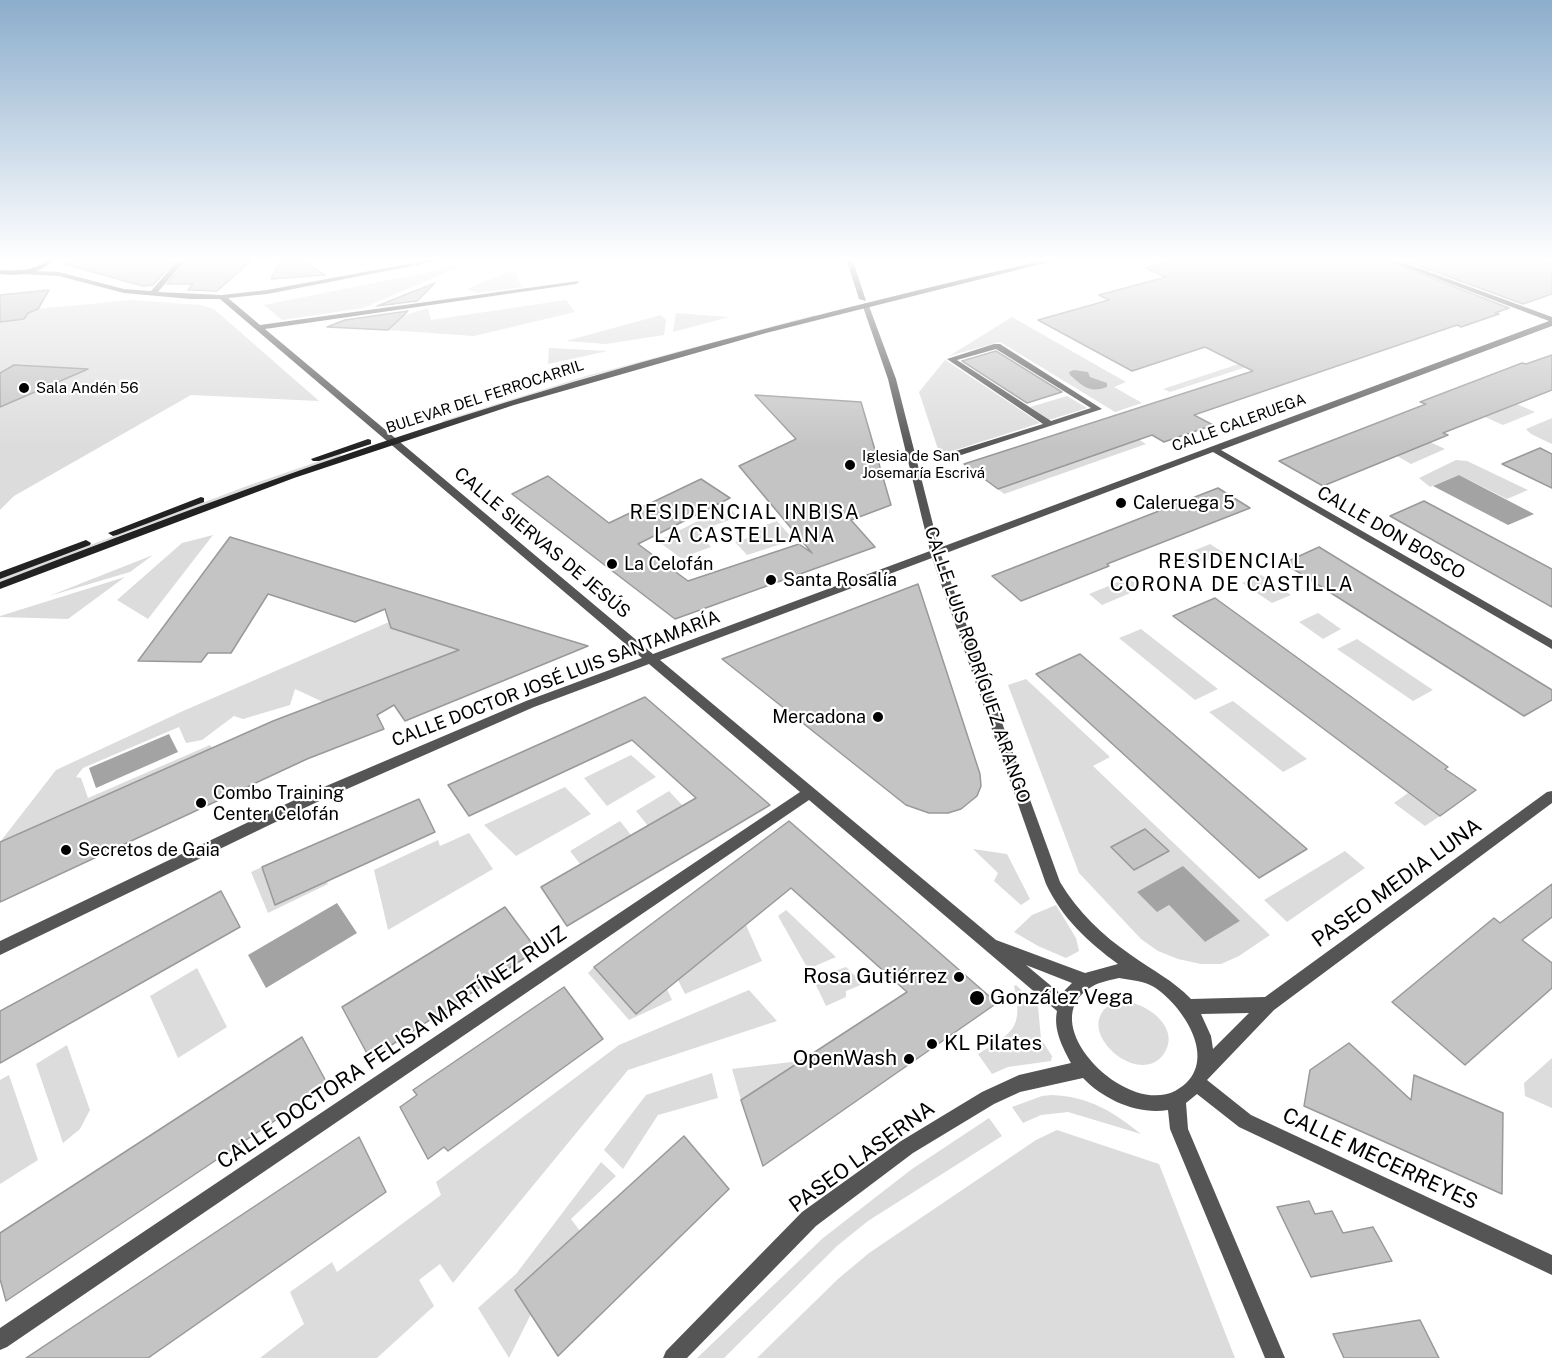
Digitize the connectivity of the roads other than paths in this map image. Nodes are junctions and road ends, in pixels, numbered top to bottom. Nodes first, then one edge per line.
1 (250, 321) edge
2 (299, 321) edge
3 (792, 321) edge
4 (871, 321) edge
5 (1551, 321) edge
6 (258, 328) junction
7 (1049, 424) junction
8 (389, 439) junction
9 (1214, 449) junction
10 (946, 457) dead end
11 (936, 552) junction
12 (0, 576) edge
13 (0, 586) edge
14 (1552, 645) edge
15 (650, 659) junction
16 (808, 793) junction
17 (1552, 796) edge
18 (986, 943) junction
19 (0, 948) edge
20 (1084, 980) junction
21 (1158, 981) junction
22 (1268, 1005) junction
23 (1189, 1007) junction
24 (1065, 1008) junction
25 (1084, 1069) junction
26 (1200, 1076) junction
27 (1178, 1099) junction
28 (1552, 1264) edge
29 (0, 1340) edge
30 (673, 1358) edge
31 (1275, 1358) edge

1 - 6 street, CALLE SIERVAS DE JESÚS
2 - 6 street
3 - 8 main road, BULEVAR DEL FERROCARRIL
4 - 11 street, CALLE LUIS RODRÍGUEZ ARANGO
5 - 9 street, CALLE CALERUEGA
6 - 8 street, CALLE SIERVAS DE JESÚS
7 - 7 street
7 - 10 street
8 - 12 main road, BULEVAR DEL FERROCARRIL
8 - 13 main road, BULEVAR DEL FERROCARRIL
8 - 15 street, CALLE SIERVAS DE JESÚS
9 - 11 street, CALLE CALERUEGA
9 - 14 street, CALLE DON BOSCO
11 - 15 street, CALLE DOCTOR JOSÉ LUIS SANTAMARÍA
11 - 21 street, CALLE LUIS RODRÍGUEZ ARANGO
15 - 16 street, CALLE SIERVAS DE JESÚS
15 - 19 street, CALLE DOCTOR JOSÉ LUIS SANTAMARÍA
16 - 18 street, CALLE SIERVAS DE JESÚS
16 - 29 street, CALLE DOCTORA FELISA MARTÍNEZ RUIZ
17 - 22 street, PASEO MEDIA LUNA
18 - 20 street, CALLE SIERVAS DE JESÚS
18 - 24 street, CALLE SIERVAS DE JESÚS
20 - 21 street
20 - 24 street
21 - 23 street
22 - 23 street
22 - 26 street, PASEO MEDIA LUNA
23 - 26 street
24 - 25 street
25 - 27 street
25 - 30 street, PASEO LASERNA
26 - 27 street
26 - 28 street, CALLE MECERREYES
27 - 31 street

